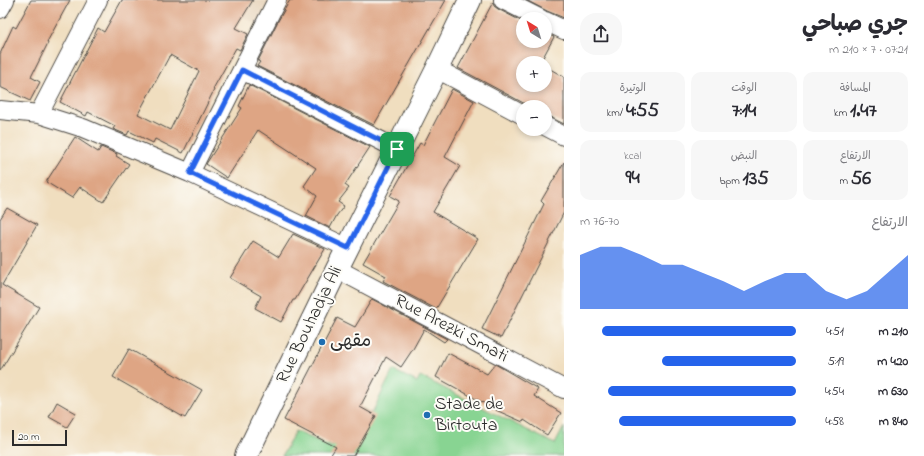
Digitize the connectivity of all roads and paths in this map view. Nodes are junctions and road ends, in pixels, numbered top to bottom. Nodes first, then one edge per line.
1 (4, 0) edge
2 (98, 0) edge
3 (278, 0) edge
4 (470, 0) edge
5 (503, 0) edge
6 (0, 9) edge
7 (527, 12) edge
8 (552, 24) edge
9 (564, 30) edge
10 (438, 69) junction
11 (242, 70) junction
12 (0, 110) edge
13 (516, 111) edge
14 (39, 114) junction
15 (552, 130) edge
16 (564, 136) edge
17 (397, 149) junction
18 (190, 173) junction
19 (348, 248) junction
20 (337, 269) junction
21 (564, 388) edge
22 (246, 456) edge

1 - 6 street
2 - 14 street
3 - 11 street
4 - 10 main road, Rue Bouhadja Ali
5 - 7 street
8 - 9 street
10 - 13 street
10 - 17 main road, Rue Bouhadja Ali
11 - 17 street
11 - 18 street
12 - 14 street
14 - 18 street
15 - 16 street
17 - 19 main road, Rue Bouhadja Ali
18 - 19 street
19 - 20 main road, Rue Bouhadja Ali
20 - 21 street, Rue Arezki Smati
20 - 22 main road, Rue Bouhadja Ali

